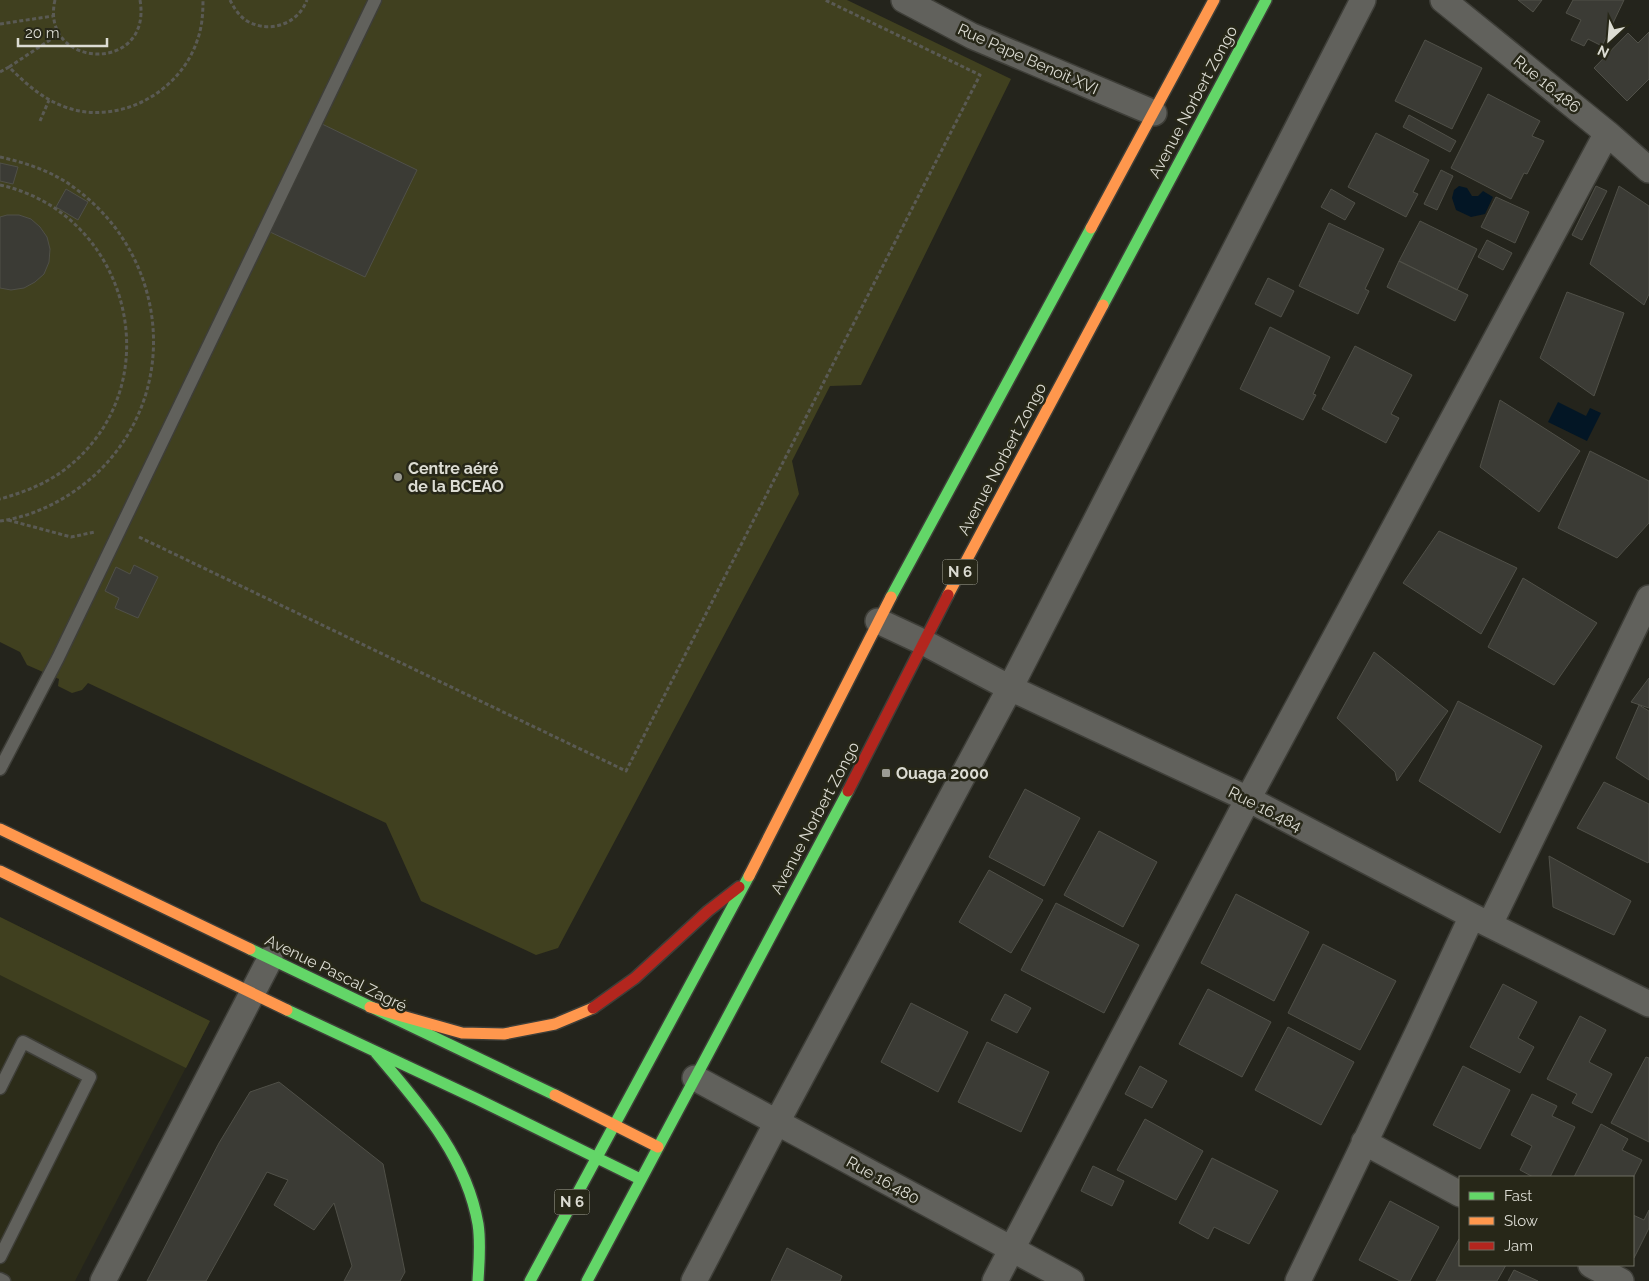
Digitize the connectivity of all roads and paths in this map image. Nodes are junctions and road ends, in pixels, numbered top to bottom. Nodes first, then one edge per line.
1 (55, 0) edge
2 (140, 0) edge
3 (203, 0) edge
4 (230, 0) edge
5 (307, 0) edge
6 (374, 0) edge
7 (825, 0) edge
8 (904, 0) edge
9 (1214, 0) edge
10 (1266, 0) edge
11 (1364, 0) edge
12 (1443, 0) edge
13 (53, 16) junction
14 (0, 24) edge
15 (59, 34) junction
16 (9, 67) junction
17 (0, 72) edge
18 (48, 100) junction
19 (1154, 113) junction
20 (40, 121) dead end
21 (1607, 133) junction
22 (0, 157) edge
23 (1649, 170) edge
24 (0, 185) edge
25 (0, 499) edge
26 (8, 520) junction
27 (0, 521) edge
28 (121, 528) junction
29 (1649, 598) edge
30 (878, 621) junction
31 (922, 642) junction
32 (1010, 688) junction
33 (0, 769) edge
34 (1248, 799) junction
35 (0, 829) edge
36 (0, 871) edge
37 (746, 882) junction
38 (1481, 920) junction
39 (270, 959) junction
40 (253, 992) junction
41 (1649, 1004) edge
42 (370, 1008) junction
43 (376, 1053) junction
44 (695, 1078) junction
45 (0, 1088) edge
46 (778, 1122) junction
47 (614, 1124) junction
48 (1364, 1142) junction
49 (658, 1147) junction
50 (597, 1157) junction
51 (640, 1179) junction
52 (1459, 1193) edge
53 (1012, 1250) junction
54 (0, 1257) edge
55 (1593, 1266) edge
56 (0, 1279) edge
57 (4, 1281) edge
58 (103, 1281) edge
59 (478, 1281) edge
60 (530, 1281) edge
61 (587, 1281) edge
62 (694, 1281) edge
63 (995, 1281) edge
64 (1071, 1281) edge
65 (1298, 1281) edge
66 (1621, 1281) edge

1 - 13 path
2 - 15 path
3 - 18 path
4 - 5 path
6 - 28 lane
7 - 28 path
8 - 19 street, Rue Pape Benoît XVI
9 - 19 main road, Avenue Norbert Zongo / N 6
10 - 31 main road, Avenue Norbert Zongo / N 6
11 - 32 street
12 - 21 street, Rue 16.486
13 - 14 path
13 - 15 path
15 - 16 path
16 - 17 path
16 - 18 path
18 - 20 path
19 - 30 main road, Avenue Norbert Zongo / N 6
21 - 23 street, Rue 16.486
21 - 34 street
22 - 26 path
24 - 25 path
26 - 27 path
26 - 28 path
28 - 33 lane
29 - 38 street
30 - 31 street, Rue 16.484
30 - 37 main road, Avenue Norbert Zongo / N 6
31 - 32 street, Rue 16.484
31 - 44 main road, Avenue Norbert Zongo / N 6
32 - 34 street, Rue 16.484
32 - 46 street
34 - 38 street, Rue 16.484
34 - 53 street
35 - 39 main road, Avenue Pascal Zagré
36 - 40 main road
37 - 42 main road
37 - 47 main road, Avenue Norbert Zongo / N 6
38 - 41 street, Rue 16.484
38 - 48 street
39 - 40 street
39 - 42 main road, Avenue Pascal Zagré
40 - 43 main road
40 - 58 street
42 - 47 main road, Avenue Pascal Zagré
43 - 50 main road
43 - 59 main road
44 - 46 street, Rue 16.480
44 - 49 main road, Avenue Norbert Zongo / N 6
45 - 54 lane
46 - 53 street, Rue 16.480
46 - 62 street
47 - 49 main road, Avenue Pascal Zagré
47 - 50 main road, N 6
48 - 52 street
48 - 65 street
49 - 51 main road, N 6
50 - 51 main road
50 - 60 main road, N 6
51 - 61 main road, N 6
53 - 63 street
53 - 64 street, Rue 16.480
55 - 66 street
56 - 57 lane

